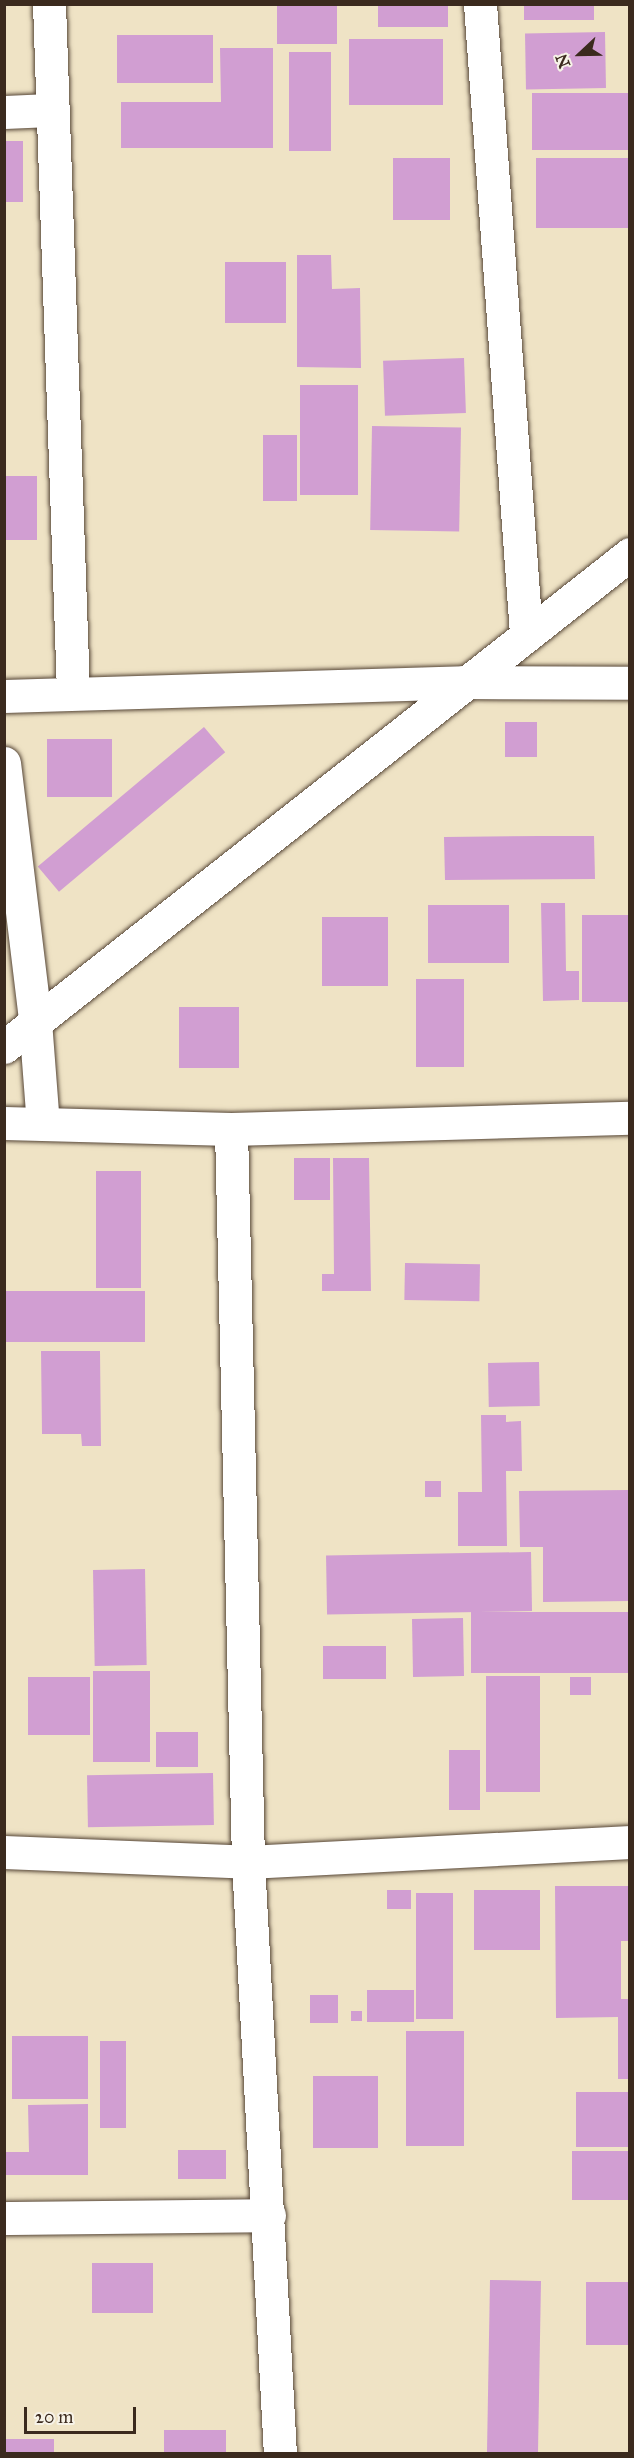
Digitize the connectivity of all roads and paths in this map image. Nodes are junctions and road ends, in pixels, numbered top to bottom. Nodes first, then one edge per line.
1 (49, 4) edge
2 (480, 4) edge
3 (50, 110) junction
4 (4, 112) edge
5 (630, 554) edge
6 (526, 634) junction
7 (464, 682) junction
8 (630, 683) edge
9 (72, 691) junction
10 (4, 696) edge
11 (4, 763) edge
12 (35, 1021) junction
13 (4, 1047) edge
14 (630, 1118) edge
15 (4, 1123) edge
16 (43, 1124) junction
17 (231, 1129) junction
18 (630, 1842) edge
19 (4, 1852) edge
20 (248, 1862) junction
21 (269, 2215) junction
22 (4, 2218) edge
23 (279, 2454) edge

1 - 3 street
2 - 6 street
3 - 4 street
3 - 9 street
5 - 6 street
6 - 7 street
7 - 8 street
7 - 9 street
7 - 12 street
9 - 10 street
11 - 12 street
12 - 13 street
12 - 16 street
14 - 17 street
15 - 16 street
16 - 17 street
17 - 20 street
18 - 20 street
19 - 20 street
20 - 21 street
21 - 22 street
21 - 23 street

